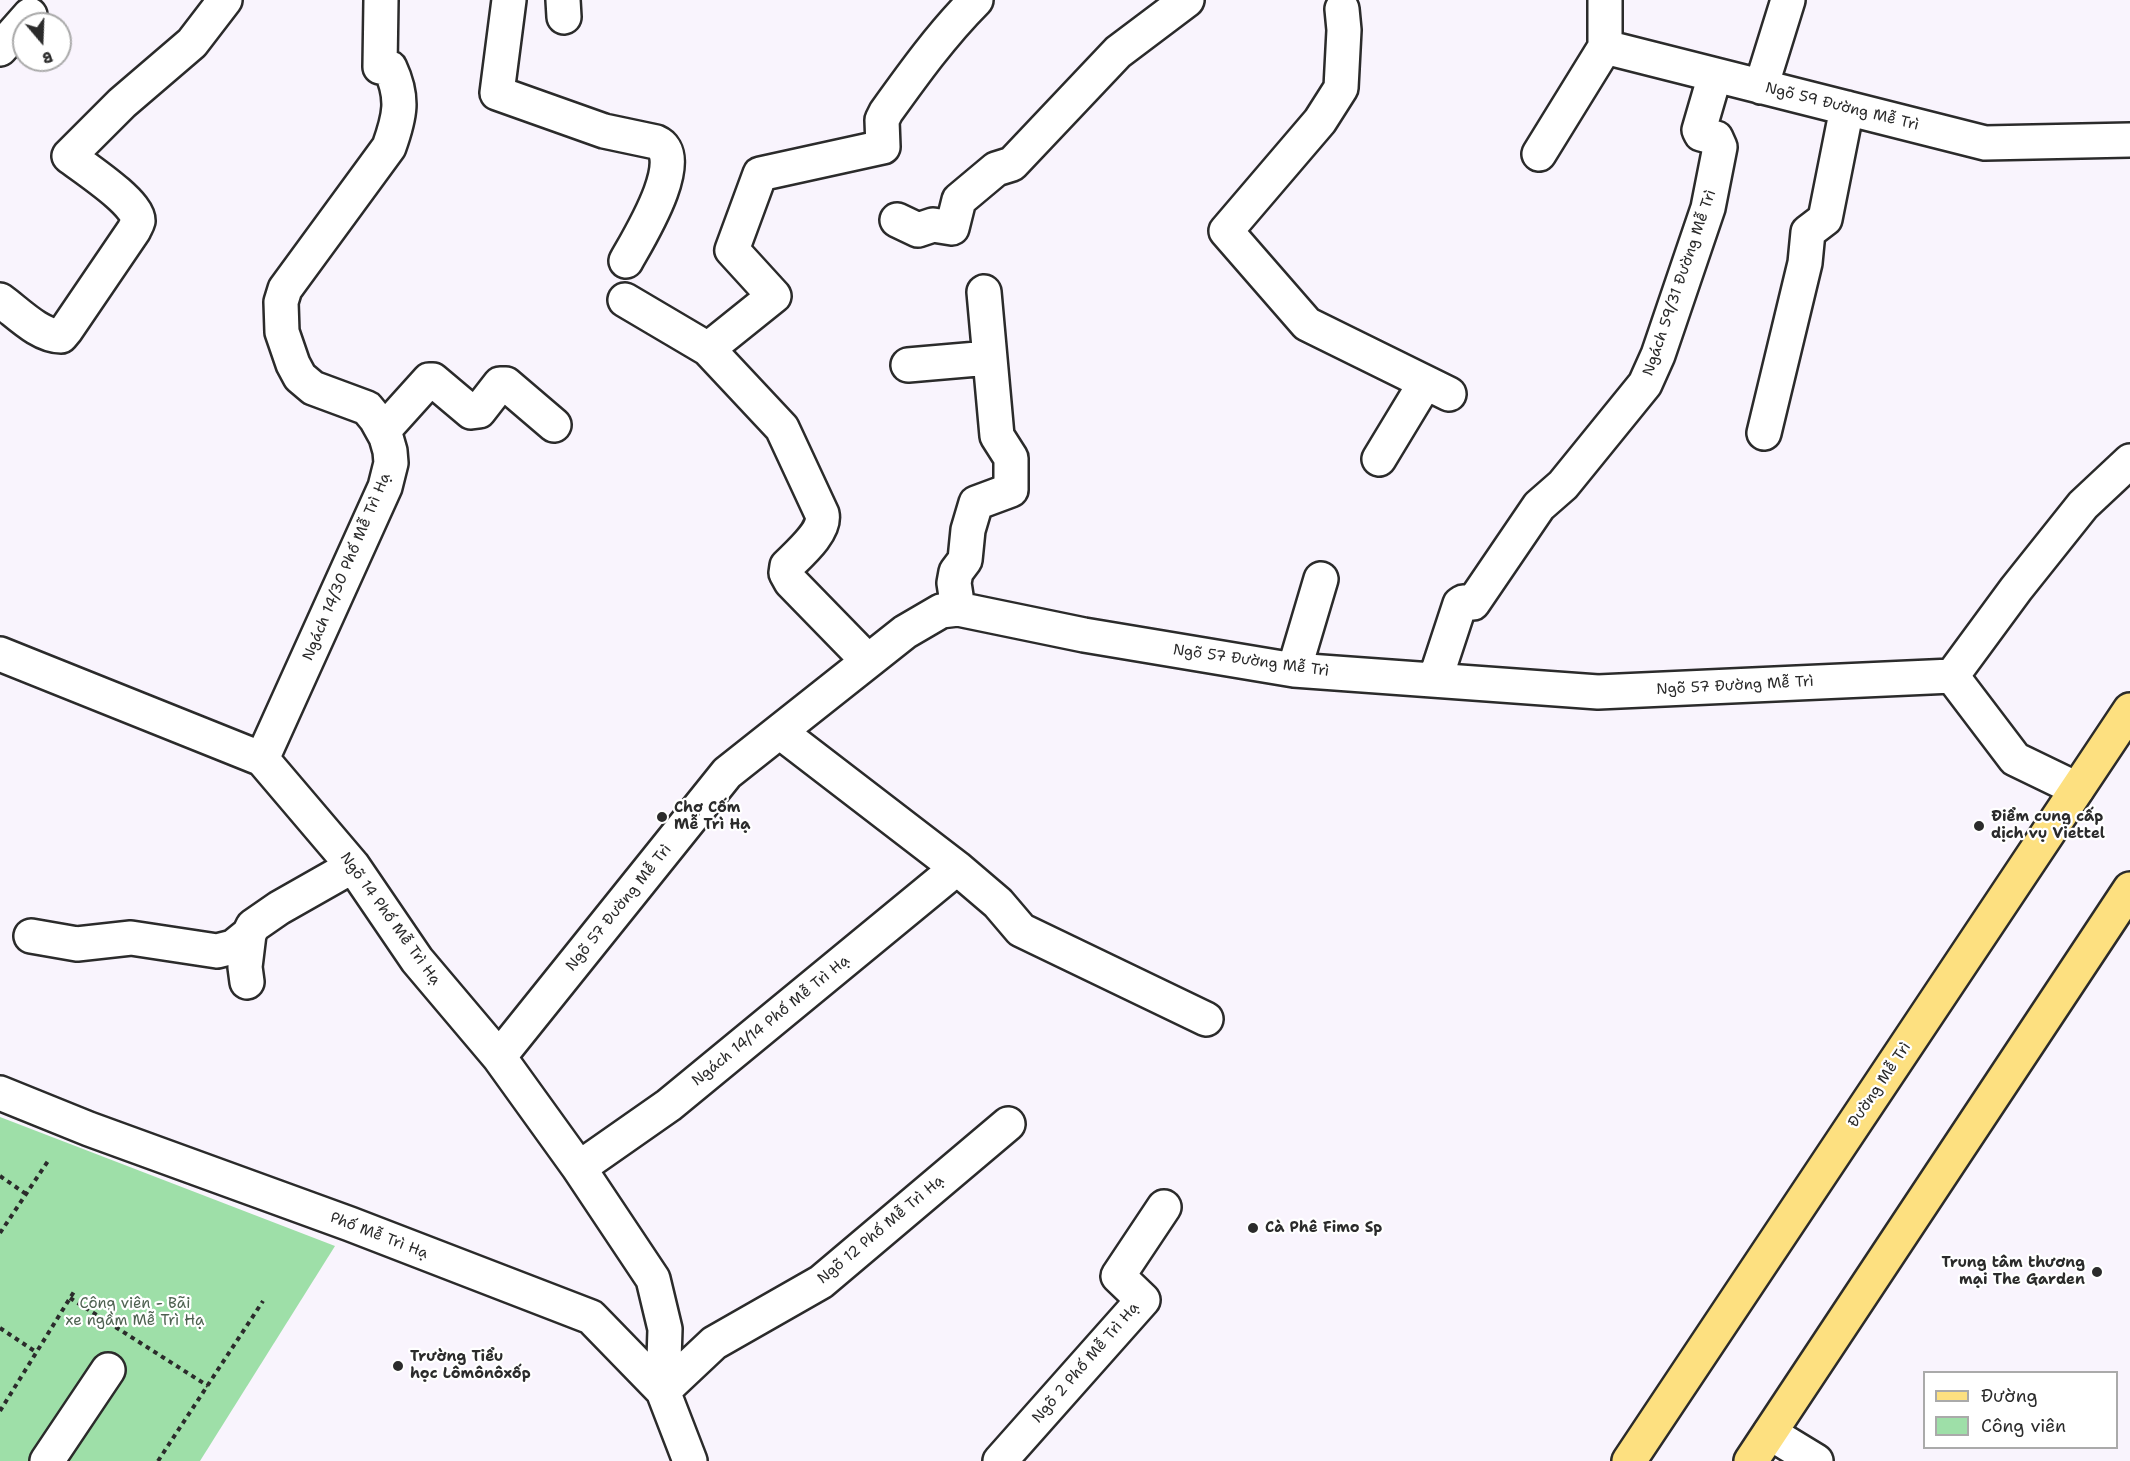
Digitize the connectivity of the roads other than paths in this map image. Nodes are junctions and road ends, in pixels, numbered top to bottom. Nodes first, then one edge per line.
1 (225, 0) edge
2 (381, 0) edge
3 (509, 0) edge
4 (976, 0) edge
5 (1187, 0) edge
6 (1605, 0) edge
7 (1788, 0) edge
8 (1340, 3) edge
9 (12, 35) edge
10 (1605, 47) junction
11 (0, 49) edge
12 (1715, 75) junction
13 (1761, 87) junction
14 (1847, 108) junction
15 (2130, 140) edge
16 (1539, 154) dead end
17 (897, 220) dead end
18 (626, 261) dead end
19 (984, 292) dead end
20 (0, 300) edge
21 (625, 300) dead end
22 (708, 349) junction
23 (989, 358) junction
24 (908, 365) dead end
25 (554, 425) dead end
26 (383, 431) junction
27 (1764, 433) dead end
28 (1380, 459) dead end
29 (2130, 461) edge
30 (1321, 579) dead end
31 (958, 609) junction
32 (0, 654) edge
33 (868, 661) junction
34 (1294, 670) junction
35 (1952, 676) junction
36 (1435, 680) junction
37 (2130, 710) edge
38 (780, 732) junction
39 (262, 759) junction
40 (2077, 789) junction
41 (353, 866) junction
42 (957, 868) junction
43 (2130, 889) edge
44 (249, 934) junction
45 (31, 936) dead end
46 (247, 982) dead end
47 (1206, 1019) dead end
48 (499, 1057) junction
49 (0, 1093) edge
50 (1008, 1124) dead end
51 (579, 1168) junction
52 (1164, 1207) dead end
53 (108, 1370) dead end
54 (663, 1391) junction
55 (1770, 1433) junction
56 (47, 1461) edge
57 (690, 1461) edge
58 (1000, 1461) edge
59 (1629, 1461) edge
60 (1751, 1461) edge
61 (1815, 1461) edge

1 - 20 street
2 - 26 street, Ngách 14/30 Phố Mễ Trì Hạ
3 - 18 street
4 - 22 street
5 - 17 street
6 - 10 street
7 - 13 street
8 - 28 street
9 - 11 street
10 - 12 street, Ngõ 59 Đường Mễ Trì
10 - 16 street
12 - 13 street, Ngõ 59 Đường Mễ Trì
12 - 36 street, Ngách 59/31 Đường Mễ Trì
13 - 14 street, Ngõ 59 Đường Mễ Trì
14 - 15 street, Ngõ 59 Đường Mễ Trì
14 - 27 street
19 - 23 street
21 - 22 street
22 - 33 street
23 - 24 street
23 - 31 street
25 - 26 street
26 - 39 street, Ngách 14/30 Phố Mễ Trì Hạ
29 - 35 street
30 - 34 street
31 - 33 street, Ngõ 57 Đường Mễ Trì
31 - 34 street, Ngõ 57 Đường Mễ Trì
32 - 39 street, Ngõ 14 Phố Mễ Trì Hạ
33 - 38 street, Ngõ 57 Đường Mễ Trì
34 - 36 street, Ngõ 57 Đường Mễ Trì
35 - 36 street, Ngõ 57 Đường Mễ Trì
35 - 40 street
37 - 40 main road, Đường Mễ Trì
38 - 42 street
38 - 48 street, Ngõ 57 Đường Mễ Trì
39 - 41 street, Ngõ 14 Phố Mễ Trì Hạ
40 - 59 main road, Đường Mễ Trì
41 - 44 street
41 - 48 street, Ngõ 14 Phố Mễ Trì Hạ
42 - 47 street
42 - 51 street, Ngách 14/14 Phố Mễ Trì Hạ
43 - 55 main road
44 - 45 street
44 - 46 street
48 - 51 street, Ngõ 14 Phố Mễ Trì Hạ
49 - 54 street, Phố Mễ Trì Hạ
50 - 54 street, Ngõ 12 Phố Mễ Trì Hạ
51 - 54 street, Ngõ 14 Phố Mễ Trì Hạ
52 - 58 street, Ngõ 2 Phố Mễ Trì Hạ
53 - 56 street
54 - 57 street, Phố Mễ Trì Hạ
55 - 60 main road
55 - 61 street

